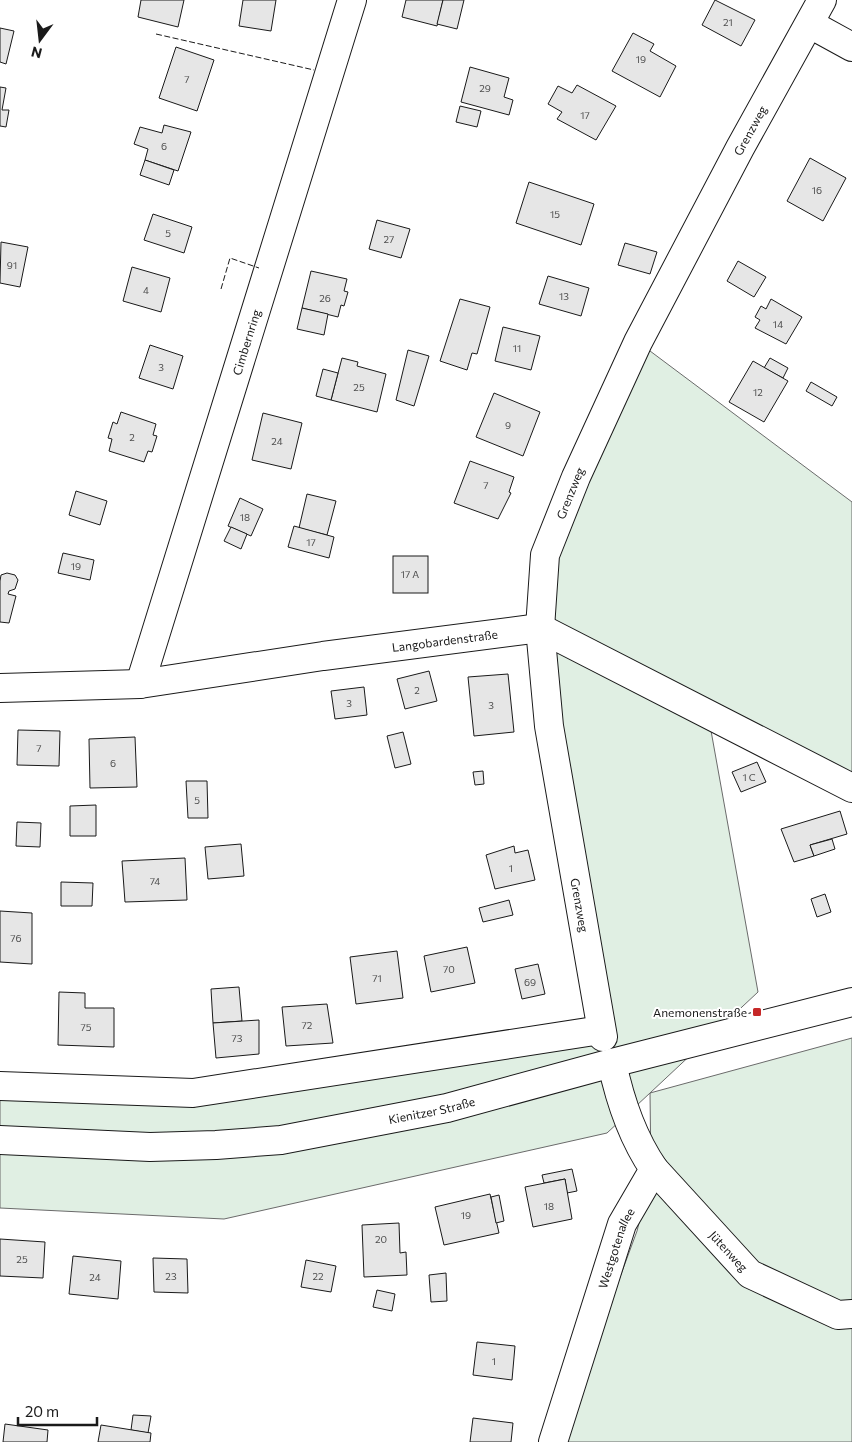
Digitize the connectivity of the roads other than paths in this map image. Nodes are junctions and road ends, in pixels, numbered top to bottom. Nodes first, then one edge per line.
1 (352, 0) edge
2 (816, 12) edge
3 (852, 47) edge
4 (540, 628) junction
5 (140, 684) junction
6 (0, 688) edge
7 (852, 788) edge
8 (852, 1002) edge
9 (612, 1063) junction
10 (0, 1086) edge
11 (0, 1140) edge
12 (654, 1170) junction
13 (852, 1314) edge
14 (553, 1442) edge

1 - 5 street, Cimbernring
2 - 3 street
2 - 4 street, Grenzweg
4 - 5 street, Langobardenstraße
4 - 7 street
4 - 10 street, Grenzweg
5 - 6 street, Langobardenstraße
8 - 9 street, Kienitzer Straße
9 - 11 street, Kienitzer Straße
9 - 12 street
12 - 13 street, Jütenweg
12 - 14 street, Westgotenallee

